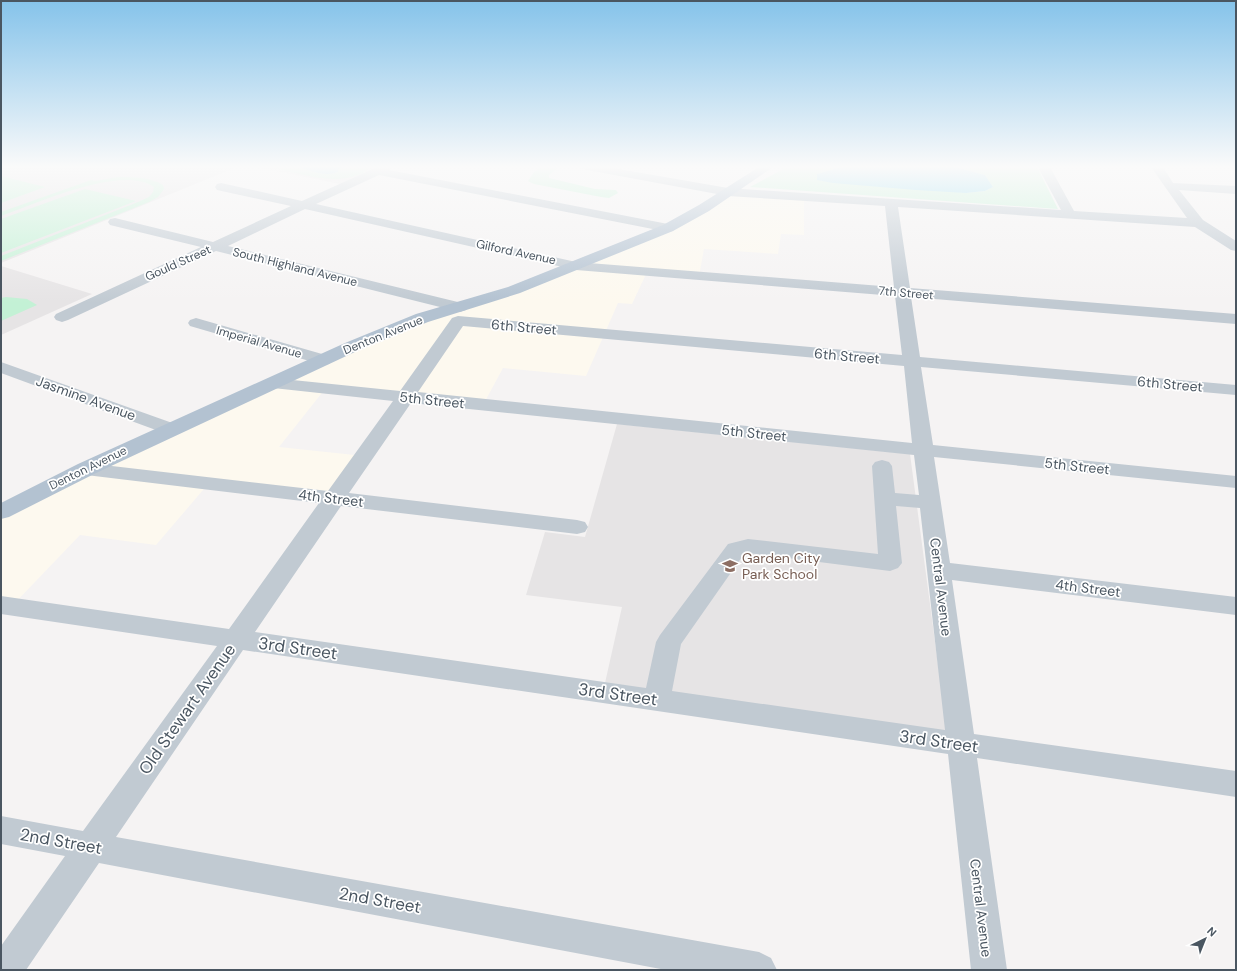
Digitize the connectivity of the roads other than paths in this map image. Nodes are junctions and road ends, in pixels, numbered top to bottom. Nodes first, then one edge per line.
1 (289, 212) edge
2 (332, 212) edge
3 (592, 212) edge
4 (696, 212) edge
5 (893, 212) edge
6 (1030, 212) edge
7 (1069, 212) edge
8 (1189, 212) edge
9 (1070, 215) junction
10 (115, 222) dead end
11 (1198, 223) junction
12 (668, 228) junction
13 (215, 246) junction
14 (1236, 247) edge
15 (576, 266) junction
16 (904, 293) junction
17 (456, 313) junction
18 (62, 317) dead end
19 (1236, 319) edge
20 (196, 323) dead end
21 (323, 360) junction
22 (913, 362) junction
23 (1, 367) edge
24 (273, 384) junction
25 (1236, 390) edge
26 (405, 397) junction
27 (171, 429) junction
28 (924, 450) junction
29 (882, 466) dead end
30 (86, 469) junction
31 (1236, 482) edge
32 (334, 498) junction
33 (885, 498) junction
34 (931, 503) junction
35 (1, 512) edge
36 (577, 527) dead end
37 (939, 570) junction
38 (1, 605) edge
39 (1236, 606) edge
40 (236, 639) junction
41 (657, 700) junction
42 (961, 744) junction
43 (1236, 784) edge
44 (1, 830) edge
45 (91, 847) junction
46 (5, 970) edge
47 (759, 970) edge
48 (989, 970) edge

1 - 13 street, Gould Street
2 - 15 street, Gilford Avenue
3 - 12 street
4 - 12 main road, Denton Avenue
5 - 16 street, Central Avenue
6 - 9 street
7 - 9 street
8 - 11 street
9 - 11 street
10 - 13 street, South Highland Avenue
11 - 14 street
12 - 15 main road, Denton Avenue
13 - 17 street, South Highland Avenue
13 - 18 street, Gould Street
15 - 16 street, 7th Street
15 - 17 main road, Denton Avenue
16 - 19 street, 7th Street
16 - 22 street, Central Avenue
17 - 21 main road, Denton Avenue
17 - 22 street, 6th Street
17 - 26 street, Old Stewart Avenue
20 - 21 street, Imperial Avenue
21 - 24 main road, Denton Avenue
22 - 25 street, 6th Street
22 - 28 street, Central Avenue
23 - 27 street, Jasmine Avenue
24 - 26 street, 5th Street
24 - 27 main road, Denton Avenue
26 - 28 street, 5th Street
26 - 32 street, Old Stewart Avenue
27 - 30 main road, Denton Avenue
28 - 31 street, 5th Street
28 - 34 street, Central Avenue
29 - 33 street
30 - 32 street, 4th Street
30 - 35 main road, Denton Avenue
32 - 36 street, 4th Street
32 - 40 street, Old Stewart Avenue
33 - 34 street
33 - 41 street
34 - 37 street, Central Avenue
37 - 39 street, 4th Street
37 - 42 street, Central Avenue
38 - 40 street, 3rd Street
40 - 41 street, 3rd Street
40 - 45 street, Old Stewart Avenue
41 - 42 street, 3rd Street
42 - 43 street, 3rd Street
42 - 48 street, Central Avenue
44 - 45 street, 2nd Street
45 - 46 street, Old Stewart Avenue
45 - 47 street, 2nd Street

